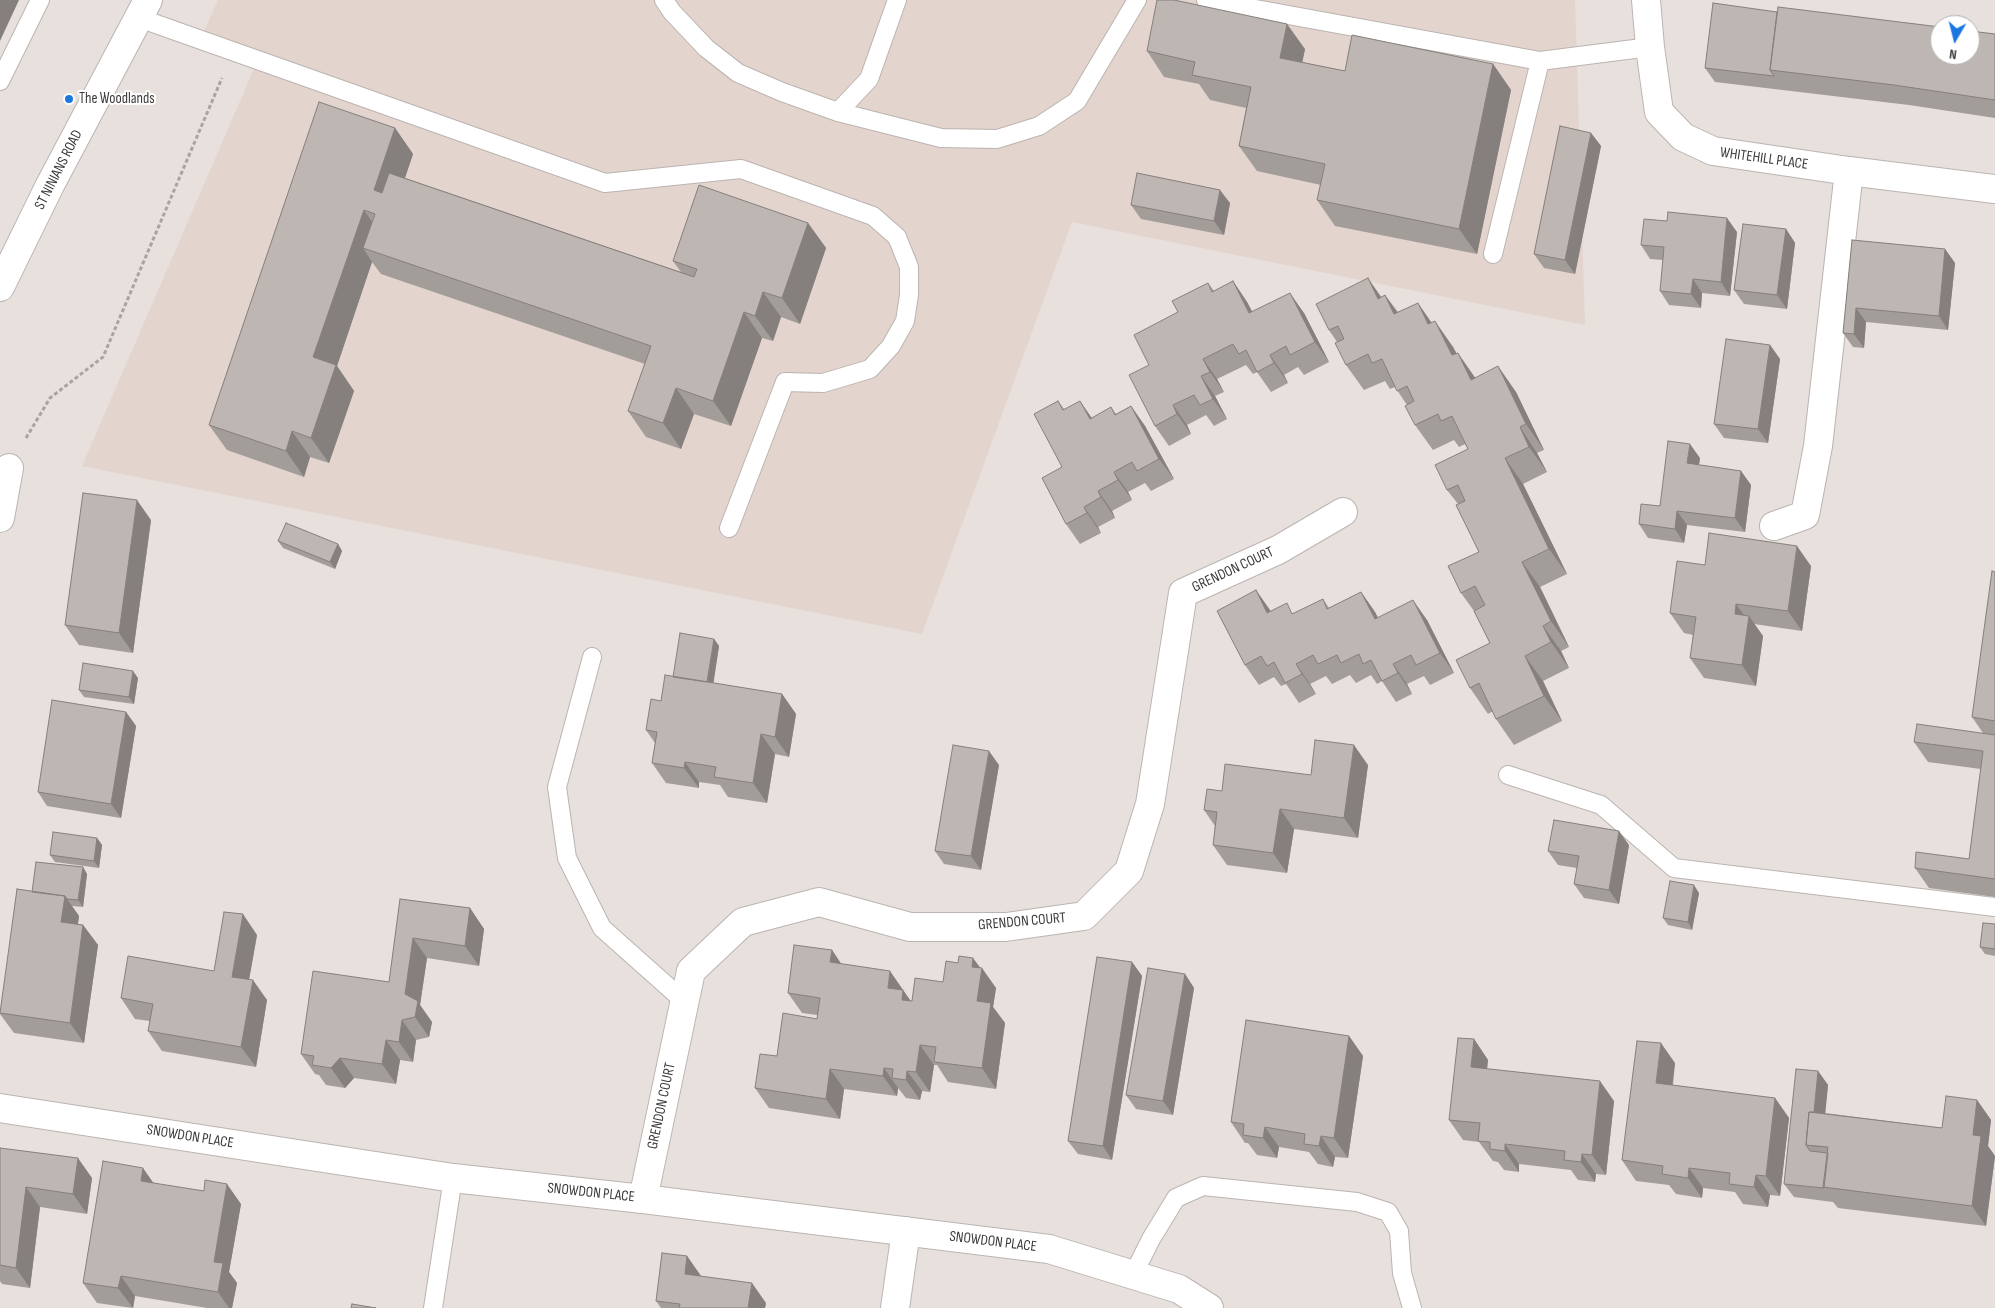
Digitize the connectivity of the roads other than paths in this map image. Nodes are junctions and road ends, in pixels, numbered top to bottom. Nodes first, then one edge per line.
1 (40, 0) edge
2 (664, 0) edge
3 (896, 0) edge
4 (1137, 0) edge
5 (1206, 0) edge
6 (1646, 0) edge
7 (143, 9) edge
8 (1650, 47) junction
9 (1540, 60) junction
10 (0, 81) edge
11 (838, 112) junction
12 (1850, 171) junction
13 (1995, 189) edge
14 (1493, 254) dead end
15 (0, 287) edge
16 (9, 468) road end
17 (1344, 512) dead end
18 (0, 518) edge
19 (1774, 526) dead end
20 (730, 528) dead end
21 (592, 657) dead end
22 (1508, 776) dead end
23 (1995, 907) edge
24 (684, 1002) junction
25 (0, 1108) edge
26 (453, 1178) junction
27 (643, 1199) junction
28 (906, 1231) junction
29 (1133, 1275) junction
30 (433, 1308) edge
31 (895, 1308) edge
32 (1209, 1308) edge
33 (1412, 1308) edge

1 - 10 lane
2 - 11 lane
3 - 11 lane
4 - 11 lane
5 - 9 lane
6 - 8 street, WHITEHILL PLACE
7 - 15 street, ST NINIANS ROAD
7 - 20 lane
8 - 9 lane
8 - 12 street, WHITEHILL PLACE
9 - 14 lane
12 - 13 street, WHITEHILL PLACE
12 - 19 street
16 - 18 street
17 - 24 street, GRENDON COURT
21 - 24 lane
22 - 23 lane
24 - 27 street, GRENDON COURT
25 - 26 street, SNOWDON PLACE
26 - 27 street, SNOWDON PLACE
26 - 30 lane
27 - 28 street, SNOWDON PLACE
28 - 29 street, SNOWDON PLACE
28 - 31 street
29 - 32 street, SNOWDON PLACE
29 - 33 lane

